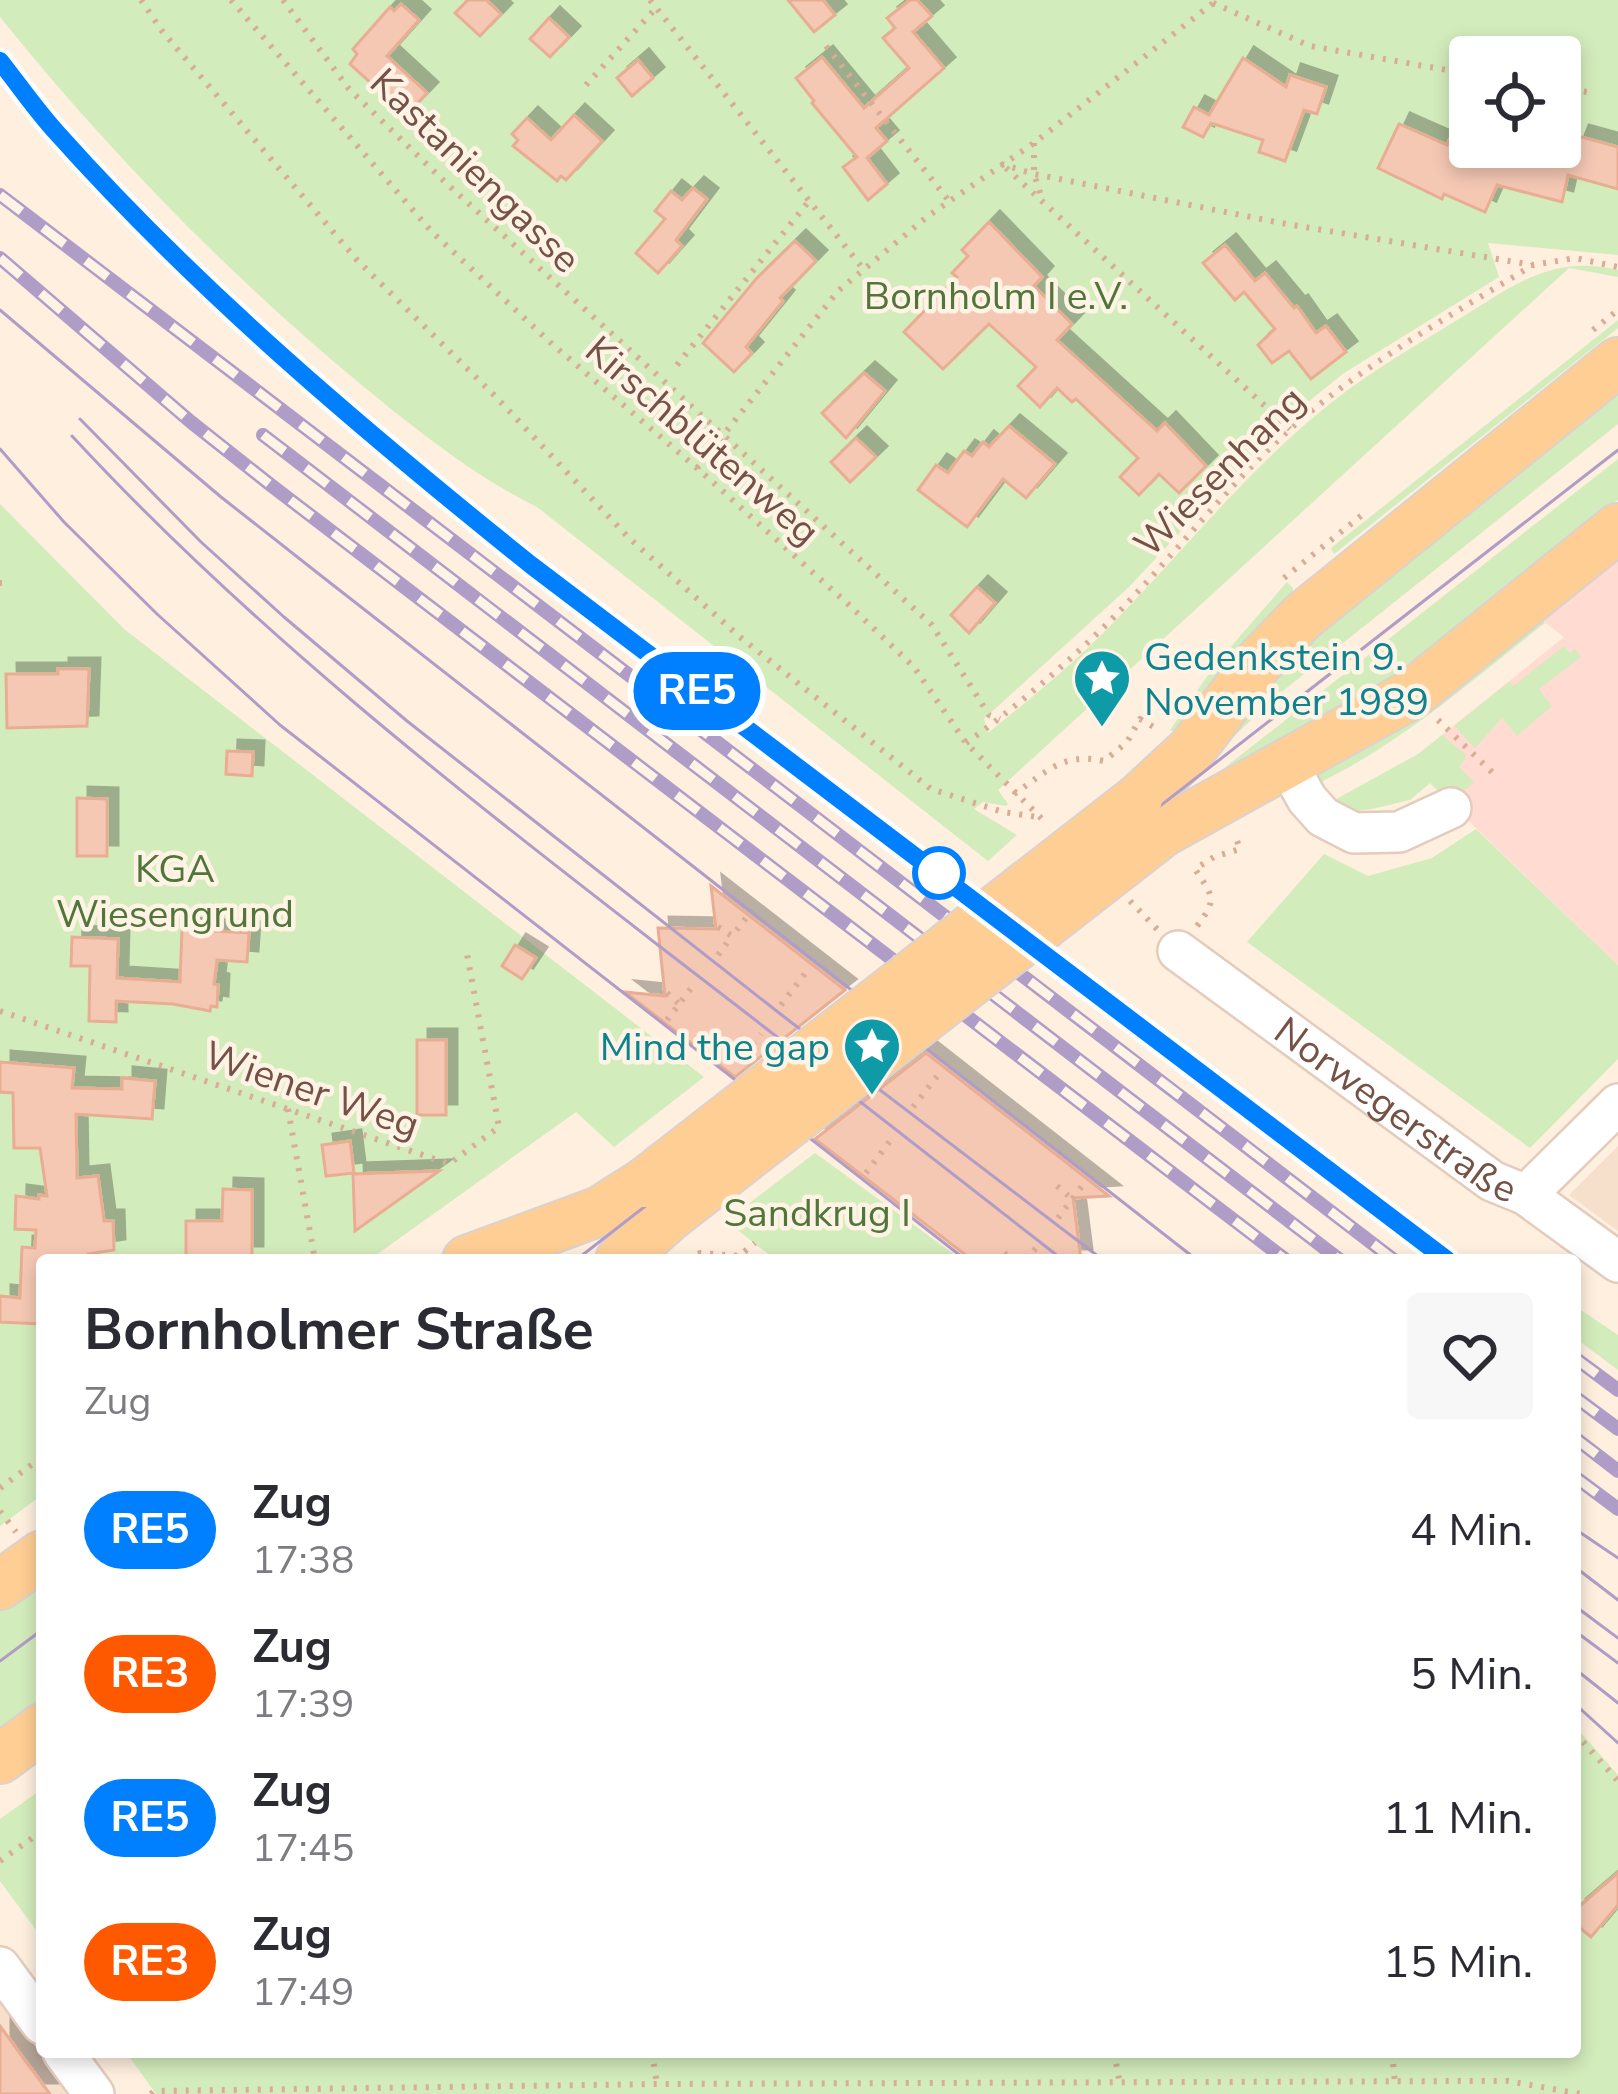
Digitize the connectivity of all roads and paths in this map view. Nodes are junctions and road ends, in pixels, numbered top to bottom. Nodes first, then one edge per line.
1 (141, 0) edge
2 (232, 0) edge
3 (283, 0) edge
4 (1215, 2) edge
5 (653, 4) edge
6 (826, 46) dead end
7 (1449, 70) edge
8 (586, 85) dead end
9 (1581, 91) edge
10 (1587, 92) dead end
11 (1034, 143) junction
12 (1001, 164) junction
13 (1034, 174) junction
14 (809, 201) junction
15 (949, 201) junction
16 (1043, 202) junction
17 (1533, 265) junction
18 (1618, 267) edge
19 (864, 270) junction
20 (1618, 362) edge
21 (676, 365) dead end
22 (1290, 429) junction
23 (724, 436) junction
24 (698, 469) junction
25 (1618, 528) edge
26 (1000, 719) junction
27 (1438, 720) dead end
28 (1157, 729) dead end
29 (965, 743) junction
30 (1287, 763) junction
31 (1496, 776) dead end
32 (1014, 794) junction
33 (1451, 808) dead end
34 (1151, 816) junction
35 (1041, 818) junction
36 (1058, 834) dead end
37 (1240, 848) dead end
38 (1127, 898) dead end
39 (1144, 915) dead end
40 (746, 918) dead end
41 (718, 927) dead end
42 (732, 936) junction
43 (1189, 936) joint
44 (467, 954) dead end
45 (718, 955) dead end
46 (810, 968) dead end
47 (695, 983) dead end
48 (667, 993) dead end
49 (679, 1004) junction
50 (782, 1005) dead end
51 (0, 1011) edge
52 (667, 1020) dead end
53 (942, 1070) dead end
54 (1618, 1103) edge
55 (913, 1107) dead end
56 (288, 1109) junction
57 (893, 1137) dead end
58 (866, 1173) dead end
59 (1085, 1182) dead end
60 (1057, 1186) dead end
61 (1526, 1196) junction
62 (1072, 1198) junction
63 (1058, 1218) dead end
64 (667, 1220) edge
65 (755, 1243) dead end
66 (1036, 1248) dead end
67 (313, 1254) edge
68 (483, 1254) edge
69 (627, 1254) edge
70 (713, 1254) edge
71 (741, 1254) edge
72 (1031, 1254) edge
73 (1618, 1262) edge
74 (36, 1461) edge
75 (0, 1488) edge
76 (0, 1511) edge
77 (8, 1522) dead end
78 (36, 1559) edge
79 (0, 1585) edge
80 (36, 1732) edge
81 (1581, 1740) edge
82 (0, 1759) edge
83 (1618, 1781) edge
84 (36, 1835) edge
85 (0, 1861) edge
86 (0, 1967) edge
87 (36, 2016) edge
88 (67, 2058) edge
89 (653, 2058) edge
90 (1115, 2058) edge
91 (1393, 2058) edge
92 (1475, 2081) junction
93 (987, 2082) junction
94 (1395, 2083) junction
95 (657, 2084) junction
96 (1120, 2084) junction
97 (563, 2090) edge
98 (94, 2094) edge
99 (151, 2094) edge
100 (989, 2094) edge
101 (1465, 2094) edge
102 (1581, 2094) edge

1 - 35 path
2 - 24 path, Kirschblütenweg
3 - 23 path, Kastaniengasse
4 - 7 path
4 - 11 path
5 - 8 path
5 - 14 path
6 - 15 path
9 - 10 path
11 - 12 path
11 - 13 path
12 - 13 path
12 - 15 path
12 - 16 path
13 - 16 path
13 - 17 path
14 - 19 path
14 - 21 path
15 - 19 path
16 - 22 path
17 - 18 path
17 - 22 path, Wiesenhang
19 - 23 path
20 - 34 main road
22 - 26 path, Wiesenhang
23 - 24 path
23 - 26 path, Kastaniengasse
24 - 29 path, Kirschblütenweg
25 - 30 main road
26 - 29 path, Wiesenhang
27 - 31 path
28 - 32 path
29 - 32 path, Kirschblütenweg
30 - 33 street
30 - 34 main road
32 - 35 path, Kirschblütenweg
34 - 64 main road, bridge
35 - 36 path, Kirschblütenweg
37 - 43 path
38 - 39 path
40 - 42 path
41 - 42 path
42 - 45 path
43 - 61 street, Norwegerstraße
44 - 56 path, Wiener Weg
46 - 50 path
47 - 49 path
48 - 49 path
49 - 52 path
51 - 56 path, Wiener Weg
53 - 55 path
54 - 61 street
56 - 67 path
57 - 58 path
59 - 62 path
60 - 62 path
61 - 73 street, Norwegerstraße
62 - 63 path
64 - 68 main road
64 - 69 main road
64 - 70 path
65 - 71 path
66 - 72 path
74 - 75 path
76 - 77 path
78 - 79 main road
80 - 82 main road
81 - 83 path
84 - 85 path
86 - 87 street
88 - 98 street
89 - 95 path
90 - 96 path
91 - 94 path
92 - 94 path
92 - 101 path
92 - 102 path
93 - 95 path
93 - 96 path
93 - 100 path
94 - 96 path
95 - 97 path
97 - 99 path

